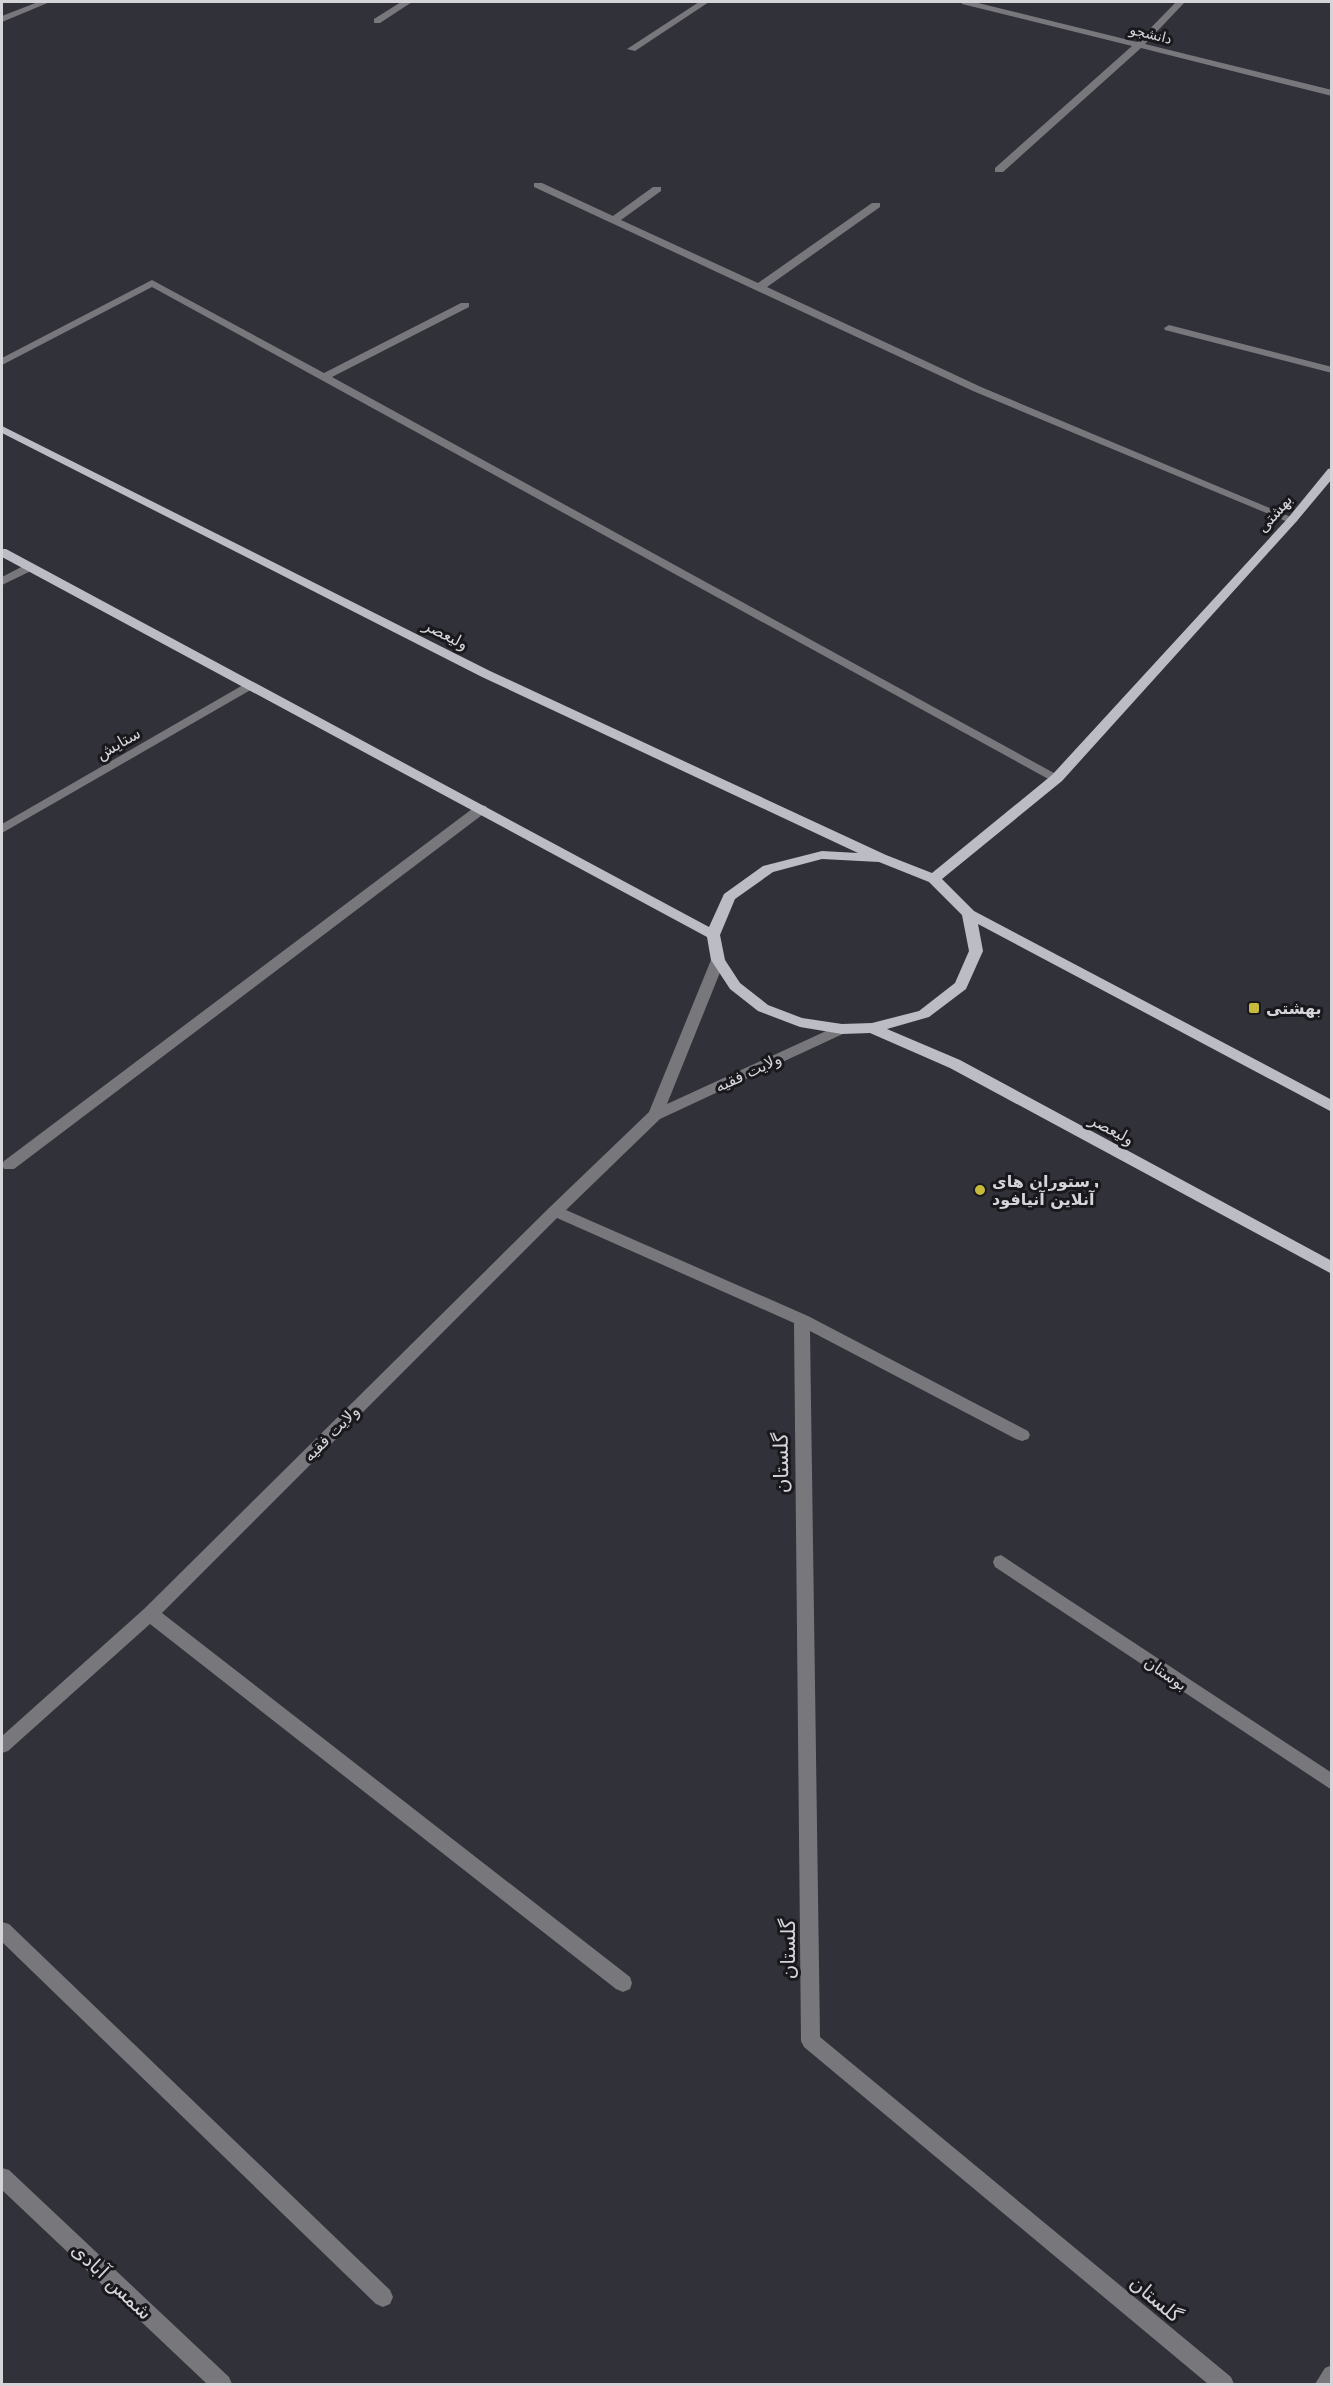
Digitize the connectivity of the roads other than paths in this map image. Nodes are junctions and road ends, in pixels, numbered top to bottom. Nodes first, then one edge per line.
1 (45, 2) edge
2 (407, 2) edge
3 (704, 2) edge
4 (965, 2) edge
5 (1181, 2) edge
6 (2, 19) edge
7 (377, 21) dead end
8 (1139, 45) junction
9 (632, 49) dead end
10 (1332, 93) edge
11 (999, 170) dead end
12 (538, 185) dead end
13 (657, 189) dead end
14 (876, 205) dead end
15 (614, 220) junction
16 (759, 288) junction
17 (465, 305) dead end
18 (1170, 328) dead end
19 (2, 362) edge
20 (1332, 370) edge
21 (324, 376) junction
22 (2, 429) edge
23 (1332, 471) edge
24 (1292, 520) junction
25 (2, 552) edge
26 (29, 567) junction
27 (2, 582) edge
28 (250, 685) junction
29 (1057, 778) junction
30 (481, 809) junction
31 (2, 829) edge
32 (880, 858) junction
33 (934, 879) junction
34 (969, 914) junction
35 (713, 935) junction
36 (718, 960) junction
37 (872, 1028) junction
38 (842, 1029) junction
39 (1332, 1107) edge
40 (655, 1115) junction
41 (9, 1165) dead end
42 (555, 1211) junction
43 (1332, 1268) edge
44 (802, 1320) junction
45 (1022, 1435) dead end
46 (1001, 1562) dead end
47 (150, 1614) junction
48 (2, 1746) edge
49 (1332, 1783) edge
50 (2, 1930) edge
51 (622, 1983) dead end
52 (2, 2177) edge
53 (383, 2297) dead end
54 (1332, 2375) edge
55 (222, 2385) edge
56 (1224, 2385) edge
57 (1325, 2385) edge

1 - 6 street
2 - 7 street
3 - 9 street
4 - 8 street, دانشجو
5 - 8 street
8 - 10 street, دانشجو
8 - 11 street
12 - 15 street
13 - 15 street
14 - 16 street
15 - 16 street
16 - 24 street
17 - 21 street
18 - 20 street
19 - 21 street
21 - 29 street
22 - 32 main road, ولیعصر
23 - 24 main road, بهشتی
24 - 29 main road, بهشتی
25 - 26 main road
26 - 27 street
26 - 28 main road
28 - 30 main road
28 - 31 street, ستایش
29 - 33 main road, بهشتی
30 - 35 main road
30 - 41 street
32 - 33 main road
32 - 35 main road
33 - 34 main road
34 - 37 main road
34 - 39 main road
35 - 36 main road
36 - 38 main road
36 - 40 street, ولایت فقیه
37 - 38 main road
37 - 43 main road, ولیعصر
38 - 40 street, ولایت فقیه
40 - 42 street, ولایت فقیه
42 - 44 street
42 - 47 street, ولایت فقیه
44 - 45 street
44 - 56 street, گلستان
46 - 49 street, بوستان
47 - 48 street, ولایت فقیه
47 - 51 street
50 - 53 street
52 - 55 street, شمس آبادی
54 - 57 street

